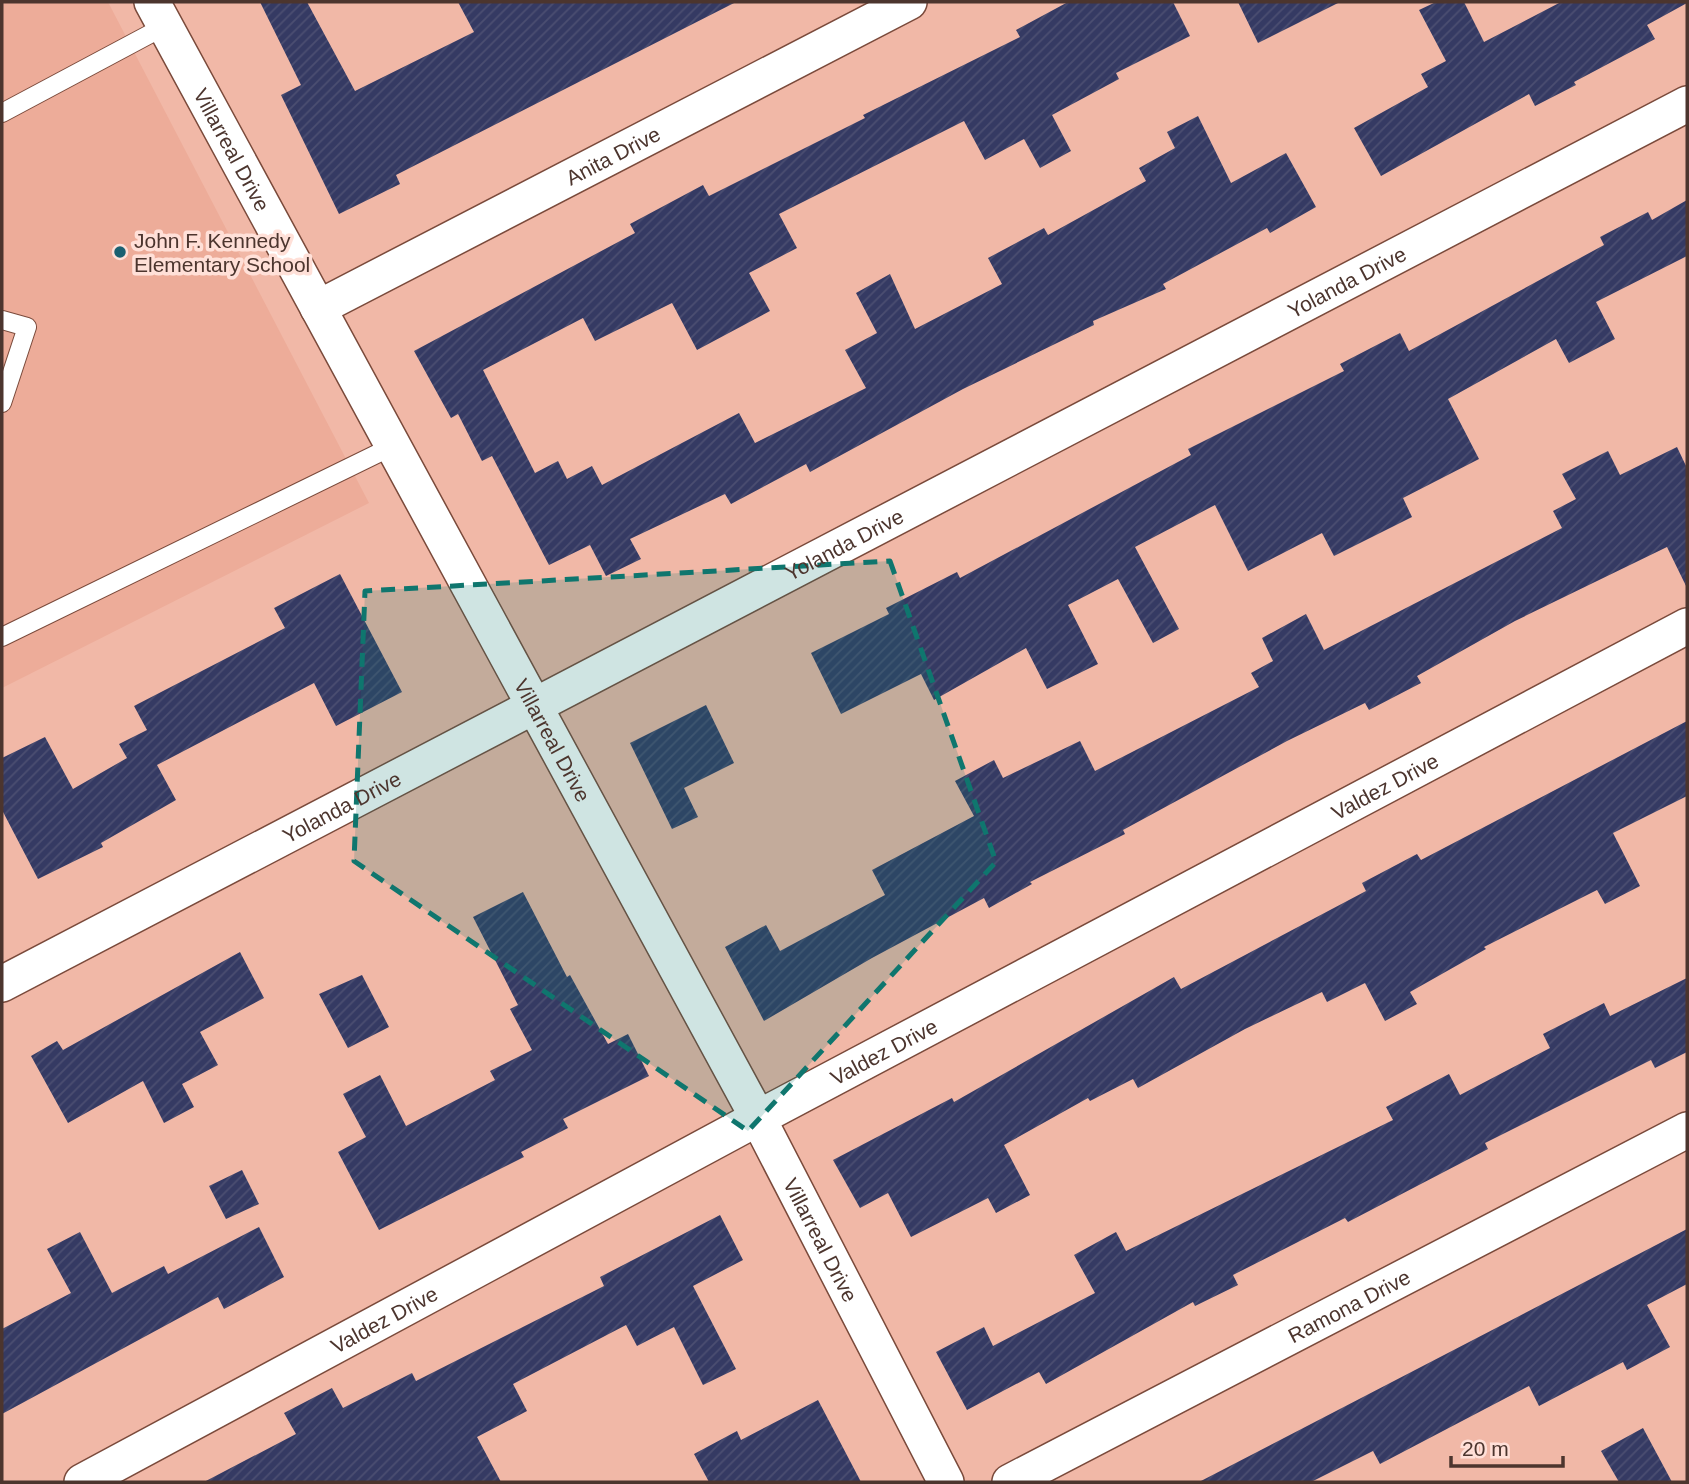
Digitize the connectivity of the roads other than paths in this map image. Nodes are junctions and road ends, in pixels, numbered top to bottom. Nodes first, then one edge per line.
1 (909, 2) edge
2 (158, 14) edge
3 (1687, 104) edge
4 (2, 113) edge
5 (318, 308) junction
6 (2, 320) edge
7 (2, 403) edge
8 (393, 446) junction
9 (1687, 626) edge
10 (2, 637) edge
11 (533, 705) junction
12 (2, 984) edge
13 (758, 1118) junction
14 (1687, 1130) edge
15 (82, 1482) edge
16 (946, 1482) edge
17 (1010, 1482) edge

1 - 5 street, Anita Drive
2 - 4 lane
2 - 5 street, Villarreal Drive
3 - 11 street, Yolanda Drive
5 - 8 street, Villarreal Drive
6 - 7 lane
8 - 10 lane
8 - 11 street, Villarreal Drive
9 - 13 street, Valdez Drive
11 - 12 street, Yolanda Drive
11 - 13 street, Villarreal Drive
13 - 15 street, Valdez Drive
13 - 16 street, Villarreal Drive
14 - 17 street, Ramona Drive

